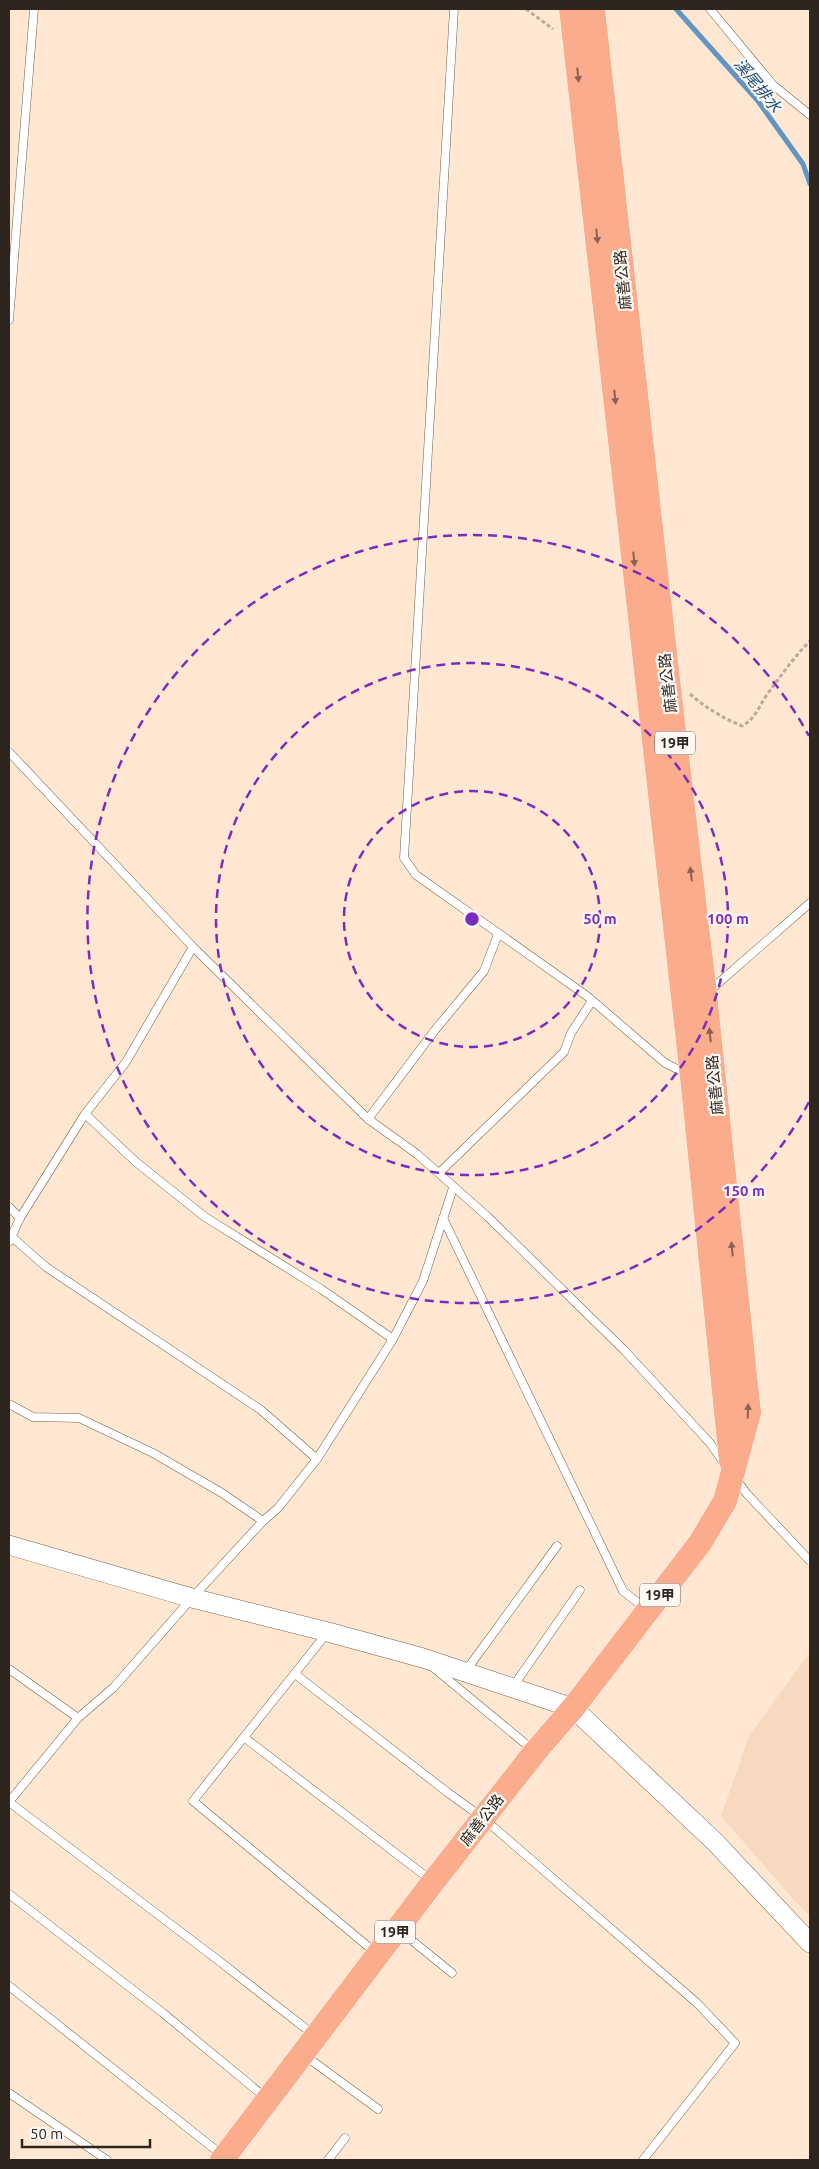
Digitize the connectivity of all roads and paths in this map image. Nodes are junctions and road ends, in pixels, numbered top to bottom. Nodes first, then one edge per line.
1 (34, 9) edge
2 (454, 9) edge
3 (526, 9) edge
4 (593, 9) edge
5 (710, 9) edge
6 (579, 27) edge
7 (810, 115) edge
8 (10, 299) edge
9 (9, 320) edge
10 (810, 641) edge
11 (667, 671) junction
12 (9, 752) edge
13 (810, 903) edge
14 (498, 934) junction
15 (193, 947) junction
16 (705, 994) junction
17 (592, 1001) junction
18 (703, 1076) junction
19 (85, 1114) junction
20 (368, 1119) junction
21 (439, 1173) junction
22 (453, 1188) junction
23 (9, 1207) edge
24 (20, 1218) junction
25 (443, 1218) junction
26 (10, 1240) edge
27 (393, 1338) junction
28 (9, 1404) edge
29 (317, 1459) junction
30 (732, 1475) junction
31 (263, 1521) junction
32 (9, 1545) edge
33 (557, 1546) dead end
34 (810, 1561) edge
35 (580, 1590) dead end
36 (192, 1598) junction
37 (648, 1611) junction
38 (328, 1632) junction
39 (423, 1658) junction
40 (9, 1669) edge
41 (465, 1672) junction
42 (296, 1674) junction
43 (512, 1688) junction
44 (573, 1708) junction
45 (78, 1718) junction
46 (245, 1738) junction
47 (535, 1752) junction
48 (9, 1802) edge
49 (483, 1818) junction
50 (433, 1882) junction
51 (9, 1894) edge
52 (397, 1929) junction
53 (810, 1943) edge
54 (378, 1954) junction
55 (452, 1973) dead end
56 (9, 1986) edge
57 (309, 2045) junction
58 (9, 2093) edge
59 (268, 2099) junction
60 (378, 2109) dead end
61 (345, 2138) dead end
62 (226, 2159) edge
63 (108, 2160) edge
64 (328, 2160) edge
65 (643, 2160) edge

1 - 8 lane
2 - 14 lane
3 - 6 path
4 - 6 main road, 麻善公路 / 19甲
5 - 7 lane
6 - 11 main road, 麻善公路 / 19甲
6 -> 18 main road, 麻善公路 / 19甲
8 - 9 lane
10 - 11 path
16 -> 11 main road, 麻善公路 / 19甲
12 - 15 lane
13 - 16 lane
14 - 17 lane
14 - 20 lane
15 - 19 lane
15 - 20 lane
18 -> 16 main road, 麻善公路 / 19甲
17 - 18 lane
17 - 21 lane
18 - 30 main road, 麻善公路 / 19甲
19 - 24 lane
19 - 27 lane
20 - 21 lane
21 - 22 lane
22 - 25 lane
22 - 30 lane
23 - 24 lane
24 - 26 lane
25 - 27 lane
25 - 37 lane
26 - 29 lane
27 - 29 lane
28 - 31 lane
29 - 31 lane
30 - 34 lane
30 - 37 main road, 麻善公路 / 19甲
31 - 36 lane
32 - 36 street
33 - 41 lane
35 - 43 lane
36 - 38 street
36 - 45 lane
37 - 44 main road, 麻善公路 / 19甲
38 - 39 street
38 - 42 lane
39 - 41 street
39 - 47 lane
40 - 45 lane
41 - 43 street
42 - 46 lane
42 - 49 lane
43 - 44 street
44 - 47 main road, 麻善公路 / 19甲
44 - 53 street
45 - 48 lane
46 - 50 lane
46 - 54 lane
47 - 49 main road, 麻善公路 / 19甲
48 - 57 lane
49 - 50 main road, 麻善公路 / 19甲
49 - 65 lane
50 - 52 main road, 麻善公路 / 19甲
51 - 59 lane
52 - 54 main road, 麻善公路 / 19甲
52 - 55 lane
54 - 57 main road, 麻善公路 / 19甲
56 - 62 lane
57 - 59 main road, 麻善公路 / 19甲
57 - 60 lane
58 - 63 lane
59 - 62 main road, 麻善公路 / 19甲
61 - 64 lane

